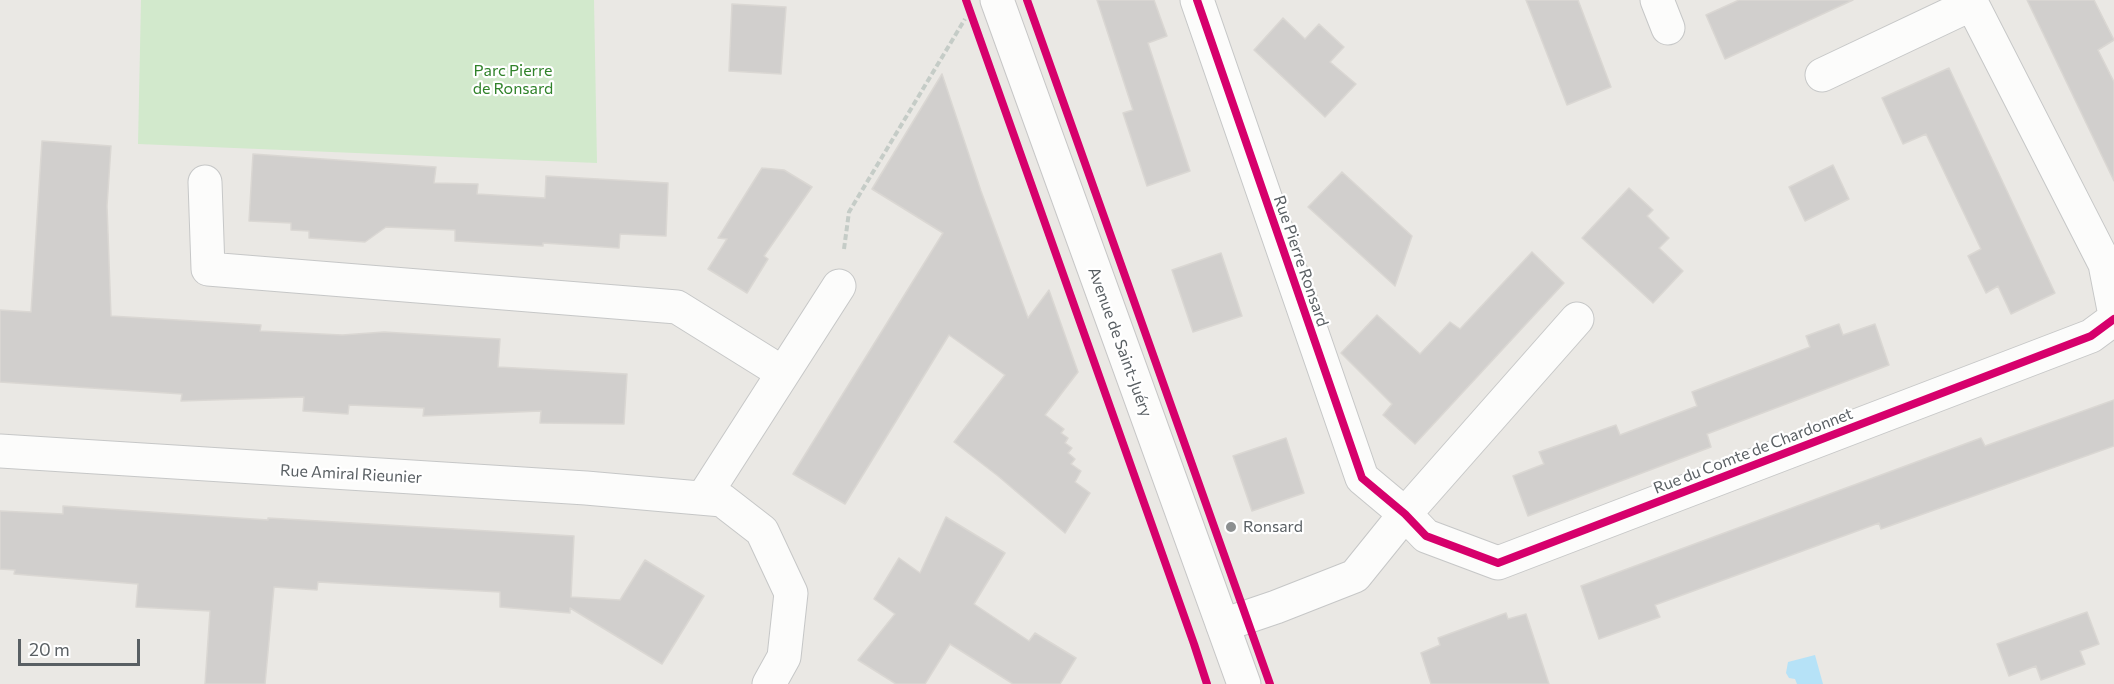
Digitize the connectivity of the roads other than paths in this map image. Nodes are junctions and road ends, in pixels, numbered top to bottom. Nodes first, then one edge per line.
1 (1197, 0) edge
2 (1971, 2) edge
3 (980, 11) edge
4 (1822, 75) dead end
5 (206, 182) dead end
6 (839, 286) road end
7 (2114, 310) edge
8 (2114, 319) edge
9 (1577, 320) dead end
10 (783, 374) junction
11 (0, 451) edge
12 (703, 498) junction
13 (1405, 514) junction
14 (1223, 625) junction
15 (769, 684) edge
16 (1244, 684) edge

1 - 13 street, Rue Pierre Ronsard
2 - 4 street
2 - 7 street
3 - 14 street, Avenue de Saint-Juéry
5 - 10 street
6 - 10 street
8 - 13 street, Rue du Comte de Chardonnet
9 - 13 street
10 - 12 street
11 - 12 street, Rue Amiral Rieunier
12 - 15 street, Rue Amiral Rieunier
13 - 14 street
14 - 16 street, Avenue de Saint-Juéry

